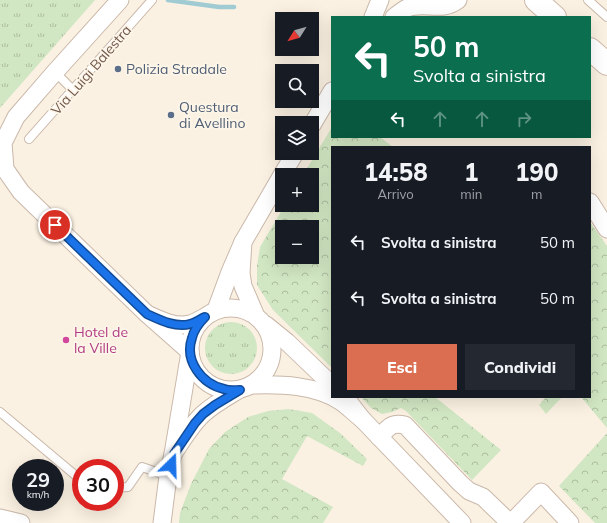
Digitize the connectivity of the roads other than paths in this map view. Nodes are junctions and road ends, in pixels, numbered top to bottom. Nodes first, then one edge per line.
1 (120, 0) edge
2 (152, 0) edge
3 (380, 0) edge
4 (536, 0) edge
5 (588, 0) edge
6 (450, 2) edge
7 (405, 8) edge
8 (373, 16) edge
9 (554, 16) edge
10 (607, 17) edge
11 (591, 50) edge
12 (607, 64) edge
13 (55, 72) junction
14 (73, 90) junction
15 (331, 92) edge
16 (317, 116) edge
17 (29, 140) dead end
18 (275, 187) edge
19 (591, 204) edge
20 (607, 229) edge
21 (243, 242) junction
22 (210, 313) junction
23 (147, 314) junction
24 (259, 319) junction
25 (190, 352) junction
26 (331, 384) edge
27 (246, 387) junction
28 (331, 397) edge
29 (333, 398) edge
30 (345, 398) edge
31 (0, 412) edge
32 (362, 419) junction
33 (379, 437) junction
34 (174, 454) junction
35 (72, 472) edge
36 (168, 476) junction
37 (124, 487) edge
38 (0, 518) edge
39 (21, 523) edge
40 (162, 523) edge
41 (462, 523) edge
42 (511, 523) edge
43 (570, 523) edge

1 - 13 street
2 - 14 lane, Via Luigi Balestra
3 - 8 street
4 - 9 street
5 - 10 lane
6 - 7 street
11 - 12 street
13 - 14 lane
13 - 23 street
14 - 17 lane, Via Luigi Balestra
15 - 16 street
18 - 21 street
19 - 20 street
21 - 22 street
21 - 24 street
22 - 23 street
22 - 24 street
22 - 25 street
23 - 25 street
24 - 26 street
24 - 27 street
25 - 27 street
25 - 34 street
27 - 28 street
27 - 34 street
29 - 32 street
30 - 32 street
31 - 35 lane
32 - 33 street
33 - 41 street
33 - 42 street
34 - 36 street
36 - 37 lane
36 - 40 street
38 - 39 street
42 - 43 street

